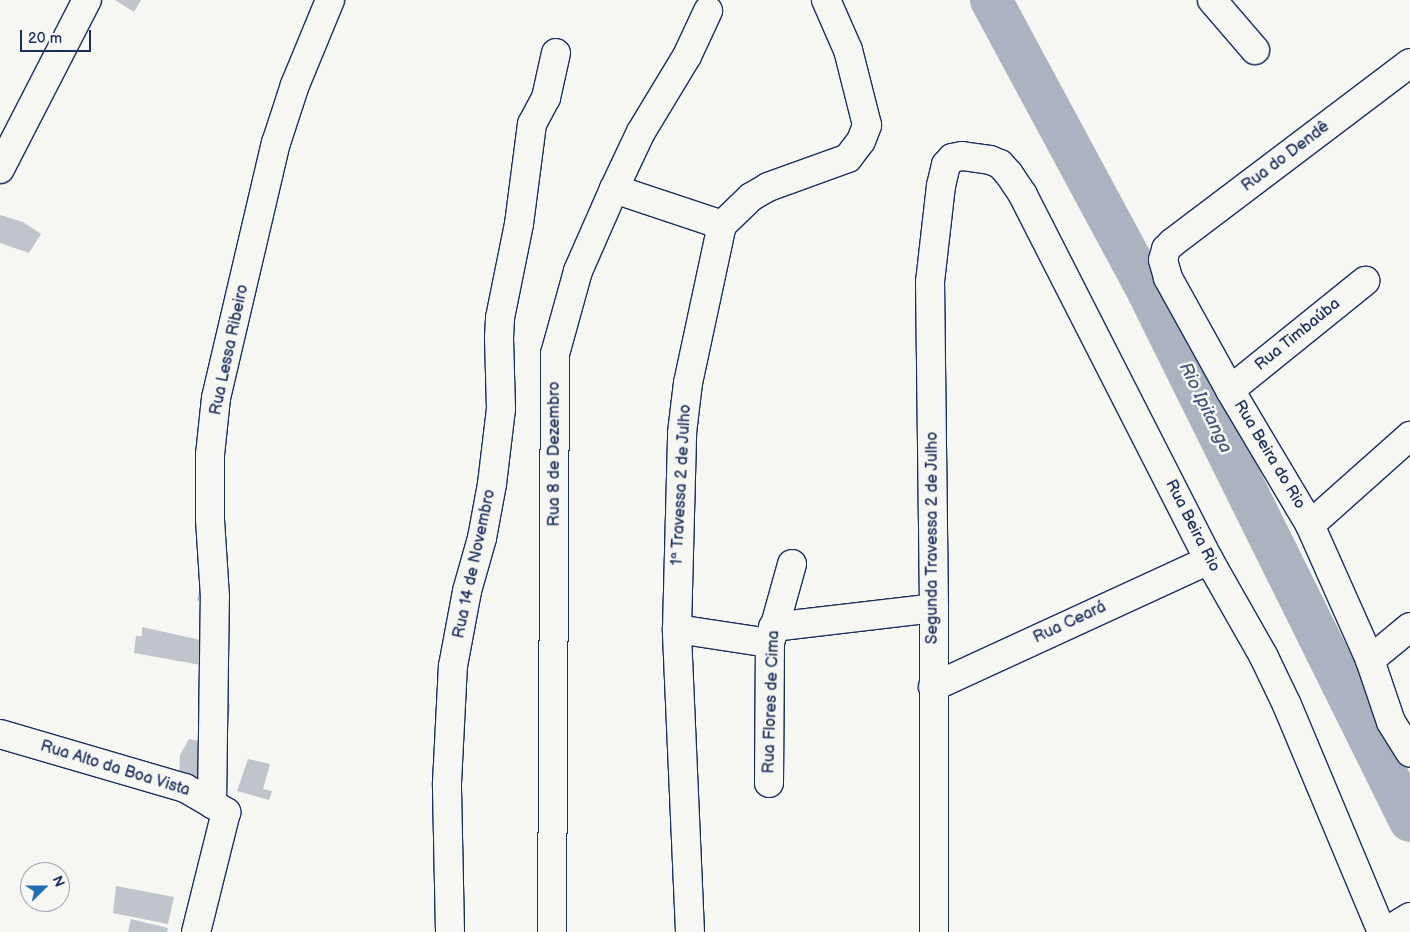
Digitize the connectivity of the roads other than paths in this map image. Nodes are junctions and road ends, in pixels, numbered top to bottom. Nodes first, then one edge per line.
1 (87, 0) edge
2 (330, 0) edge
3 (826, 0) edge
4 (1212, 0) edge
5 (708, 11) dead end
6 (1255, 50) dead end
7 (556, 53) dead end
8 (1410, 63) edge
9 (10, 124) edge
10 (962, 156) joint
11 (0, 169) edge
12 (614, 188) junction
13 (722, 225) junction
14 (1164, 254) joint
15 (1365, 281) dead end
16 (1230, 390) junction
17 (1410, 436) edge
18 (1310, 525) junction
19 (1209, 560) junction
20 (792, 564) dead end
21 (934, 608) junction
22 (1410, 627) edge
23 (677, 629) junction
24 (772, 635) junction
25 (1370, 660) junction
26 (933, 687) junction
27 (0, 734) edge
28 (1410, 753) edge
29 (769, 783) dead end
30 (219, 808) junction
31 (1410, 917) edge
32 (196, 932) edge
33 (450, 932) edge
34 (552, 932) edge
35 (690, 932) edge
36 (934, 932) edge
37 (1383, 932) edge

1 - 9 street
2 - 30 street, Rua Lessa Ribeiro
3 - 13 street
4 - 6 street
5 - 12 street, Rua 8 de Dezembro
7 - 33 street, Rua 14 de Novembro
8 - 14 street, Rua do Dendê
9 - 11 street
10 - 19 street, Rua Beira Rio
10 - 21 street, Segunda Travessa 2 de Julho
12 - 13 street
12 - 34 street, Rua 8 de Dezembro
13 - 23 street, 1ª Travessa 2 de Julho
14 - 16 street, Rua Beira do Rio
15 - 16 street, Rua Timbaúba
16 - 18 street, Rua Beira do Rio
17 - 18 street
18 - 25 street, Rua Beira do Rio
19 - 26 street, Rua Ceará
19 - 37 street, Rua Beira Rio
20 - 24 street, Rua Flores de Cima
21 - 24 street
21 - 26 street, Segunda Travessa 2 de Julho
22 - 25 street
23 - 24 street
23 - 35 street, 1ª Travessa 2 de Julho
24 - 29 street, Rua Flores de Cima
25 - 28 street, Rua Beira do Rio
26 - 36 street, Segunda Travessa 2 de Julho
27 - 30 street, Rua Alto da Boa Vista
30 - 32 street, Rua Lessa Ribeiro
31 - 37 street

